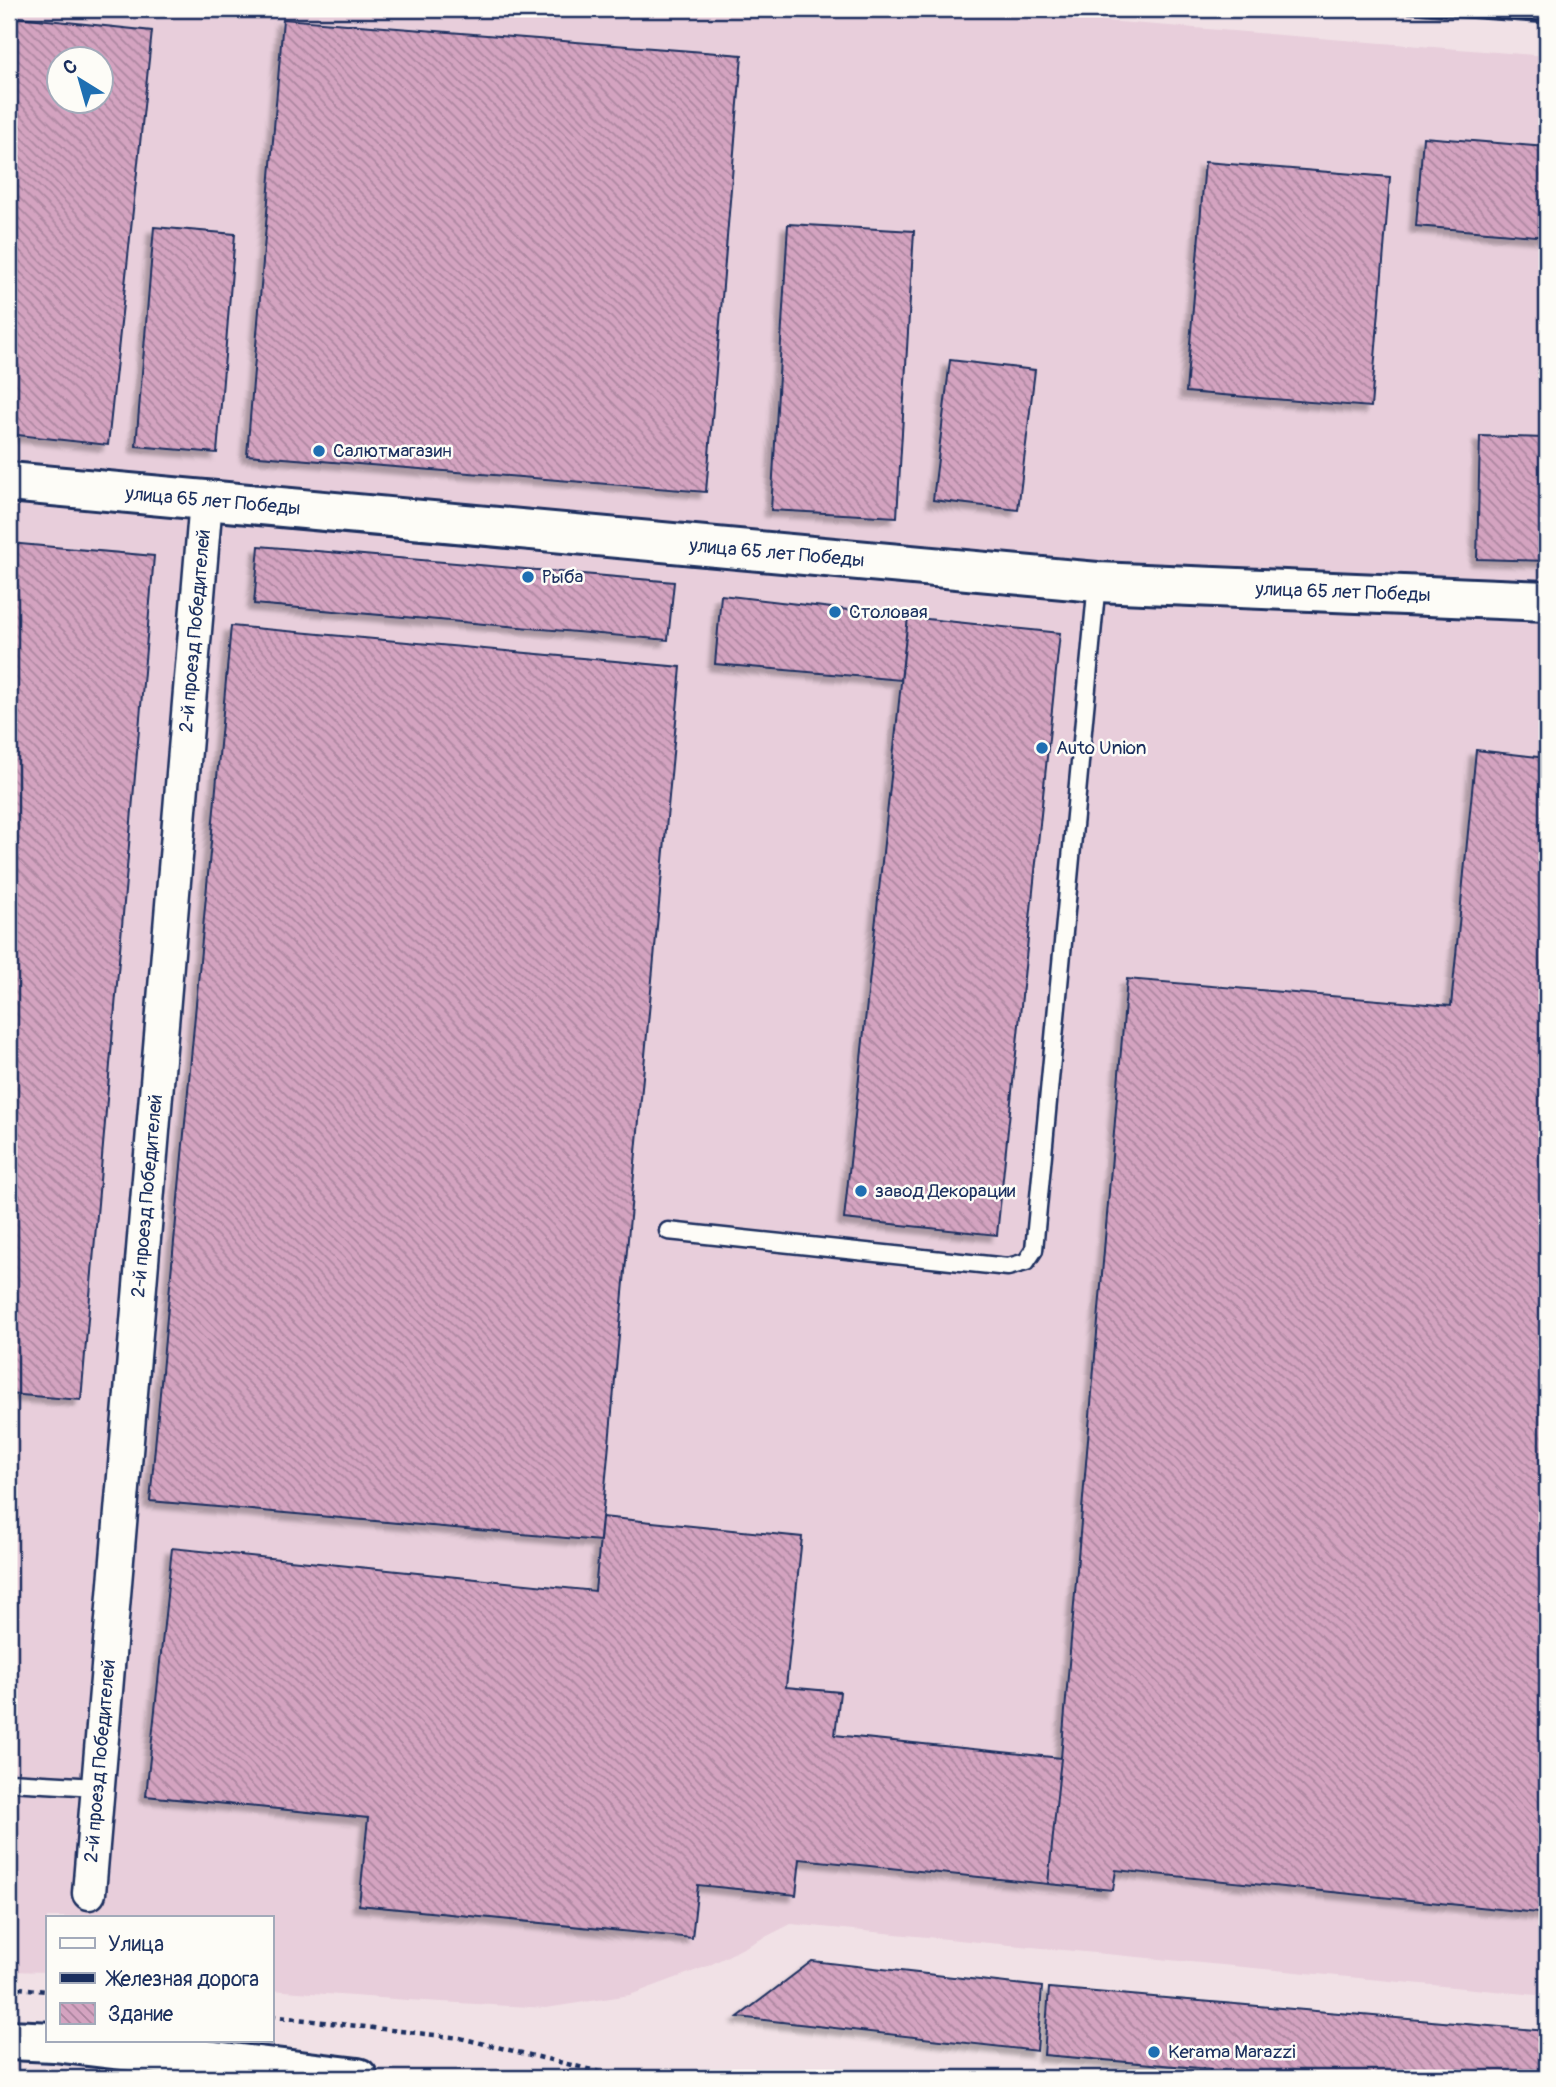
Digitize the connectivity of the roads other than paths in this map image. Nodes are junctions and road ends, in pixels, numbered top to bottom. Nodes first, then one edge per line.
1 (9, 482) edge
2 (206, 500) junction
3 (1097, 582) junction
4 (1547, 601) edge
5 (668, 1231) dead end
6 (9, 1782) edge
7 (97, 1787) junction
8 (89, 1893) dead end
9 (9, 2040) edge
10 (46, 2042) edge
11 (54, 2042) edge
12 (358, 2078) edge

1 - 2 street, улица 65 лет Победы
2 - 3 street, улица 65 лет Победы
2 - 7 street, 2-й проезд Победителей
3 - 4 street, улица 65 лет Победы
3 - 5 lane
6 - 7 lane
7 - 8 street, 2-й проезд Победителей
9 - 10 street
11 - 12 street

